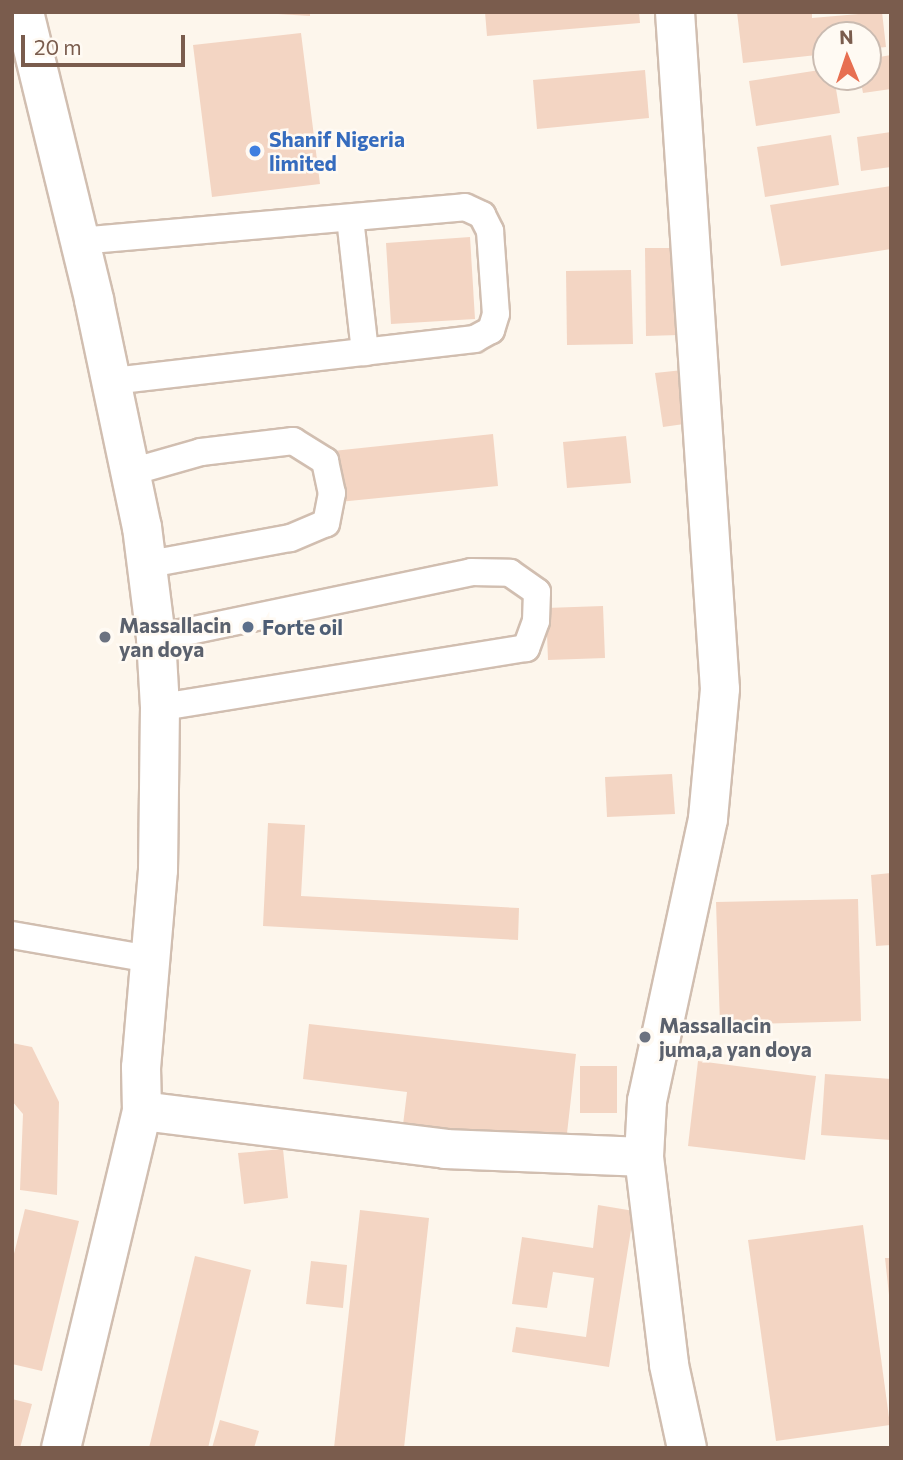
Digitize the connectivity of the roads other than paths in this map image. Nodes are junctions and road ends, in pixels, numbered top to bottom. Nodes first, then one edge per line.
1 (24, 12) edge
2 (675, 12) edge
3 (349, 218) junction
4 (79, 241) junction
5 (365, 352) junction
6 (111, 381) junction
7 (131, 472) junction
8 (145, 565) junction
9 (156, 638) junction
10 (160, 707) junction
11 (12, 935) edge
12 (150, 959) junction
13 (142, 1111) junction
14 (644, 1157) junction
15 (61, 1448) edge
16 (687, 1448) edge

1 - 4 street
2 - 14 street
3 - 4 lane
3 - 5 lane
3 - 5 lane
4 - 6 street
5 - 6 lane
6 - 7 street
7 - 8 street
7 - 8 lane
8 - 9 street
9 - 10 street
9 - 10 lane
10 - 12 street
11 - 12 lane
12 - 13 street
13 - 14 street
13 - 15 street
14 - 16 street

